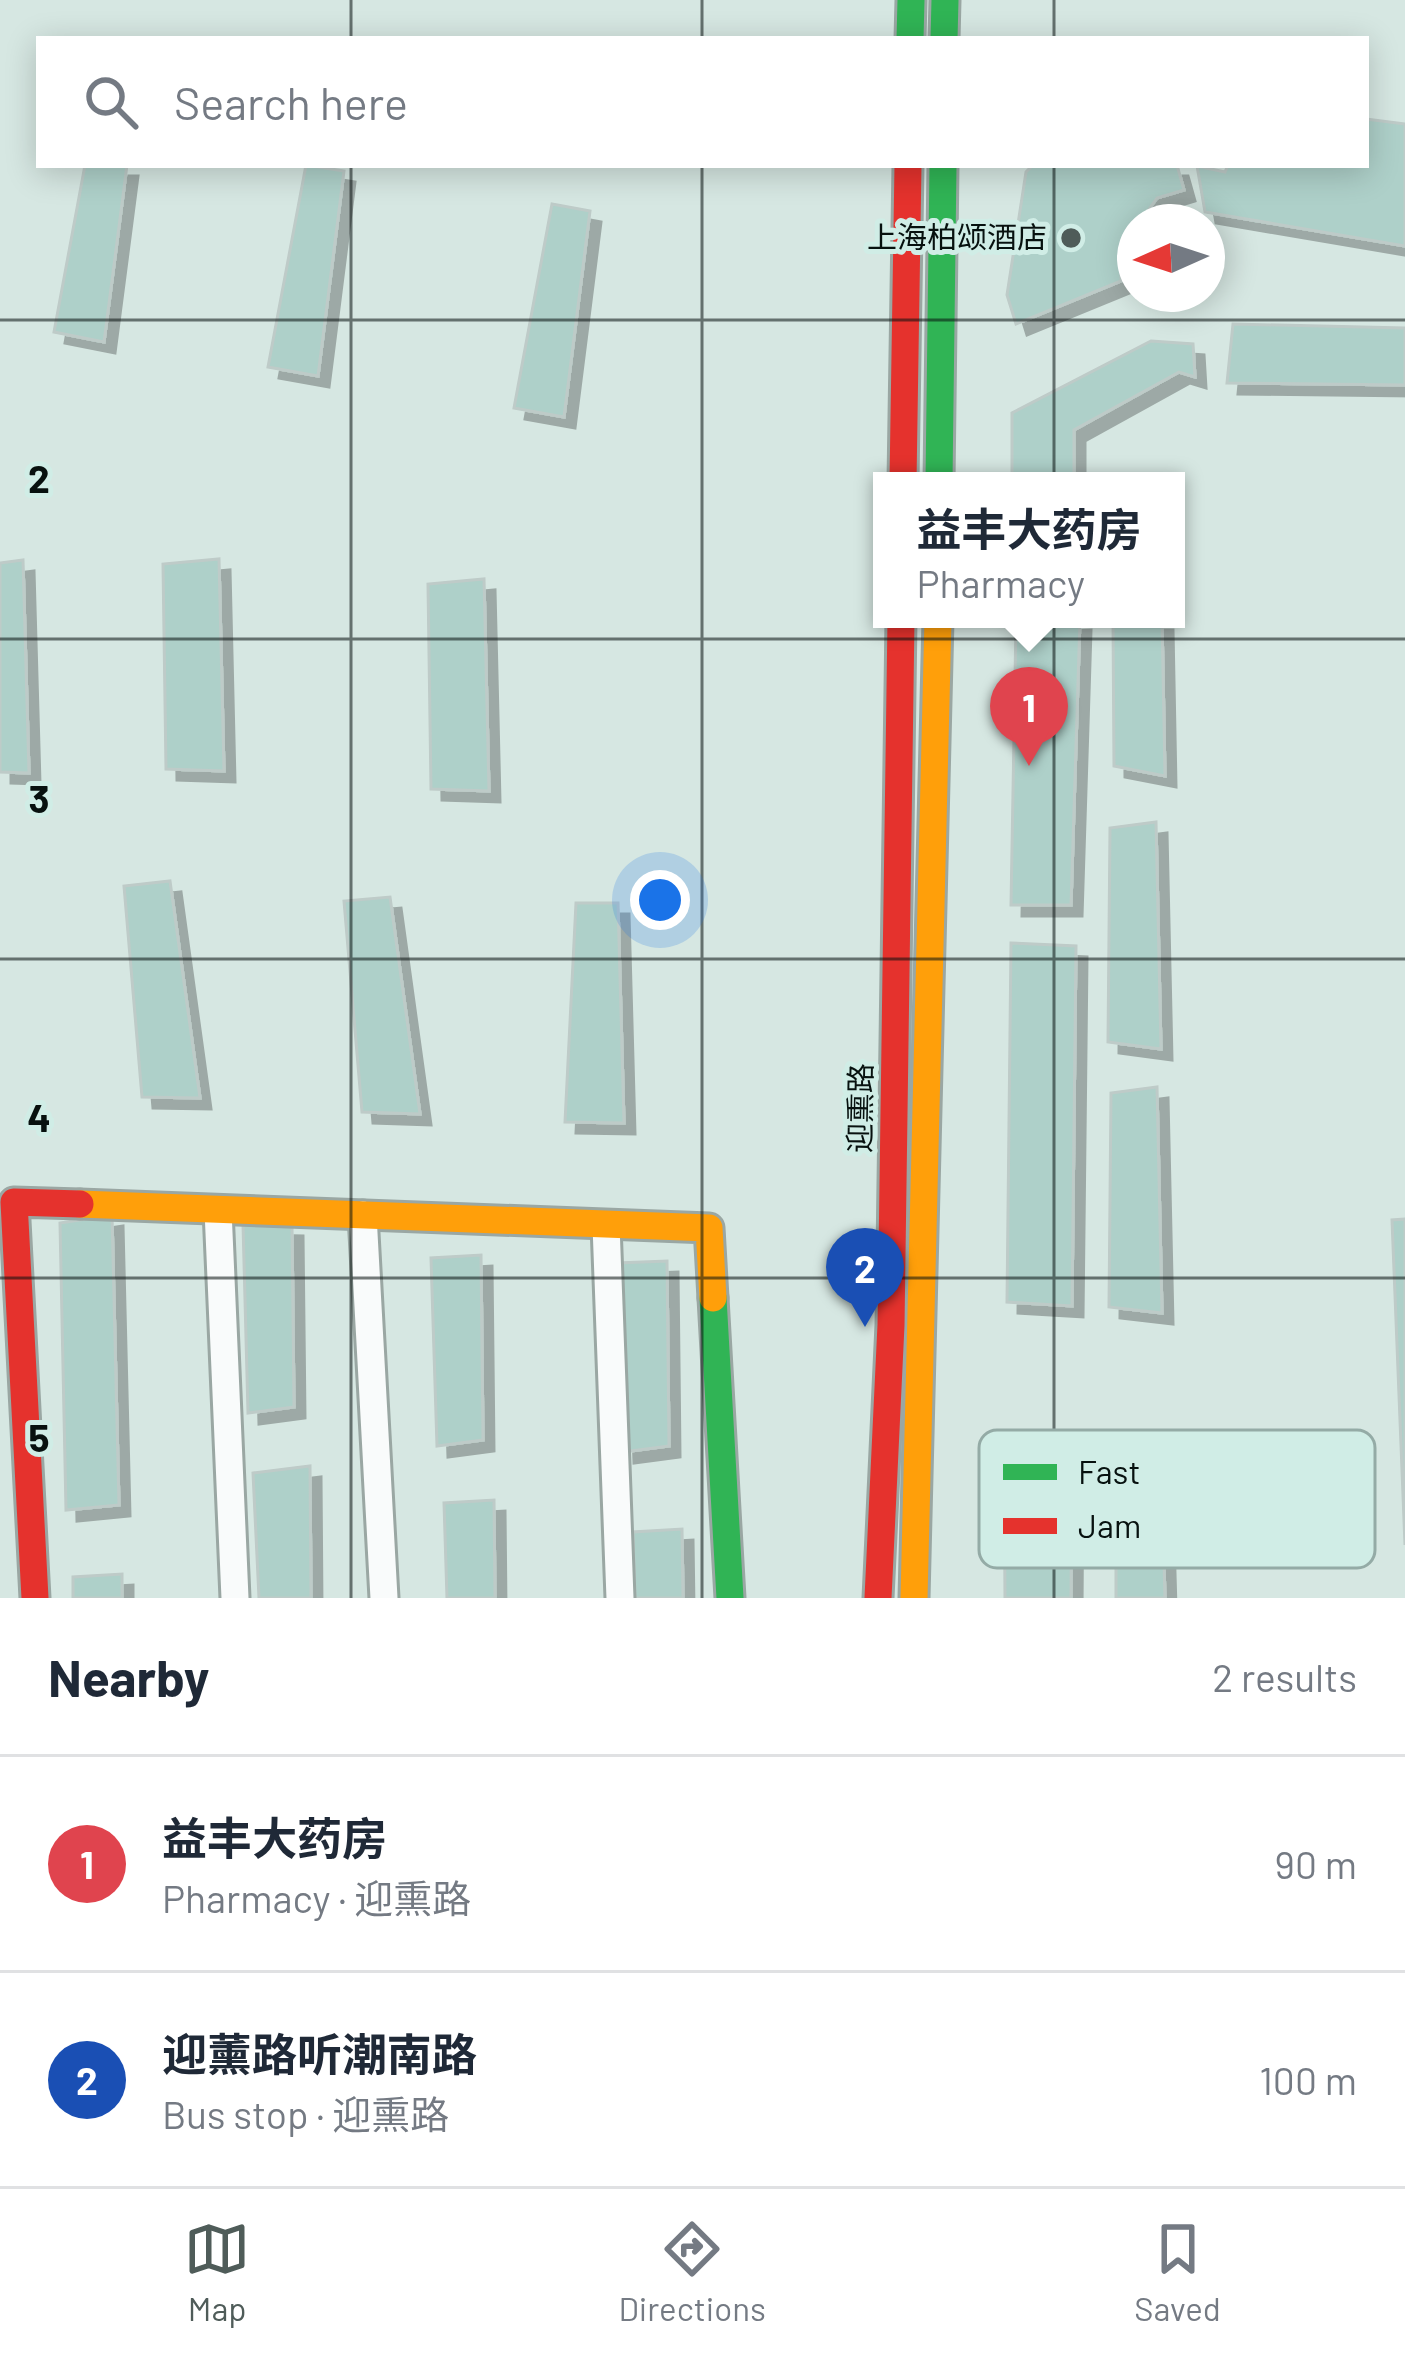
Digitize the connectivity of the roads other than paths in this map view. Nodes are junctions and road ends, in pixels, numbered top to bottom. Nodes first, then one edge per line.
1 (911, 0) edge
2 (945, 0) edge
3 (910, 36) edge
4 (944, 36) edge
5 (908, 168) edge
6 (943, 168) edge
7 (903, 472) edge
8 (939, 472) edge
9 (901, 628) edge
10 (938, 628) edge
11 (218, 1210) junction
12 (363, 1215) junction
13 (606, 1225) junction
14 (35, 1598) edge
15 (235, 1598) edge
16 (384, 1598) edge
17 (620, 1598) edge
18 (730, 1598) edge
19 (878, 1598) edge
20 (914, 1598) edge

1 - 3 street
2 - 4 street
5 - 7 street
6 - 8 street
9 - 19 street, 迎熏路
10 - 20 street
11 - 12 street
11 - 14 street
11 - 15 street
12 - 13 street
12 - 16 street
13 - 17 street
13 - 18 street

